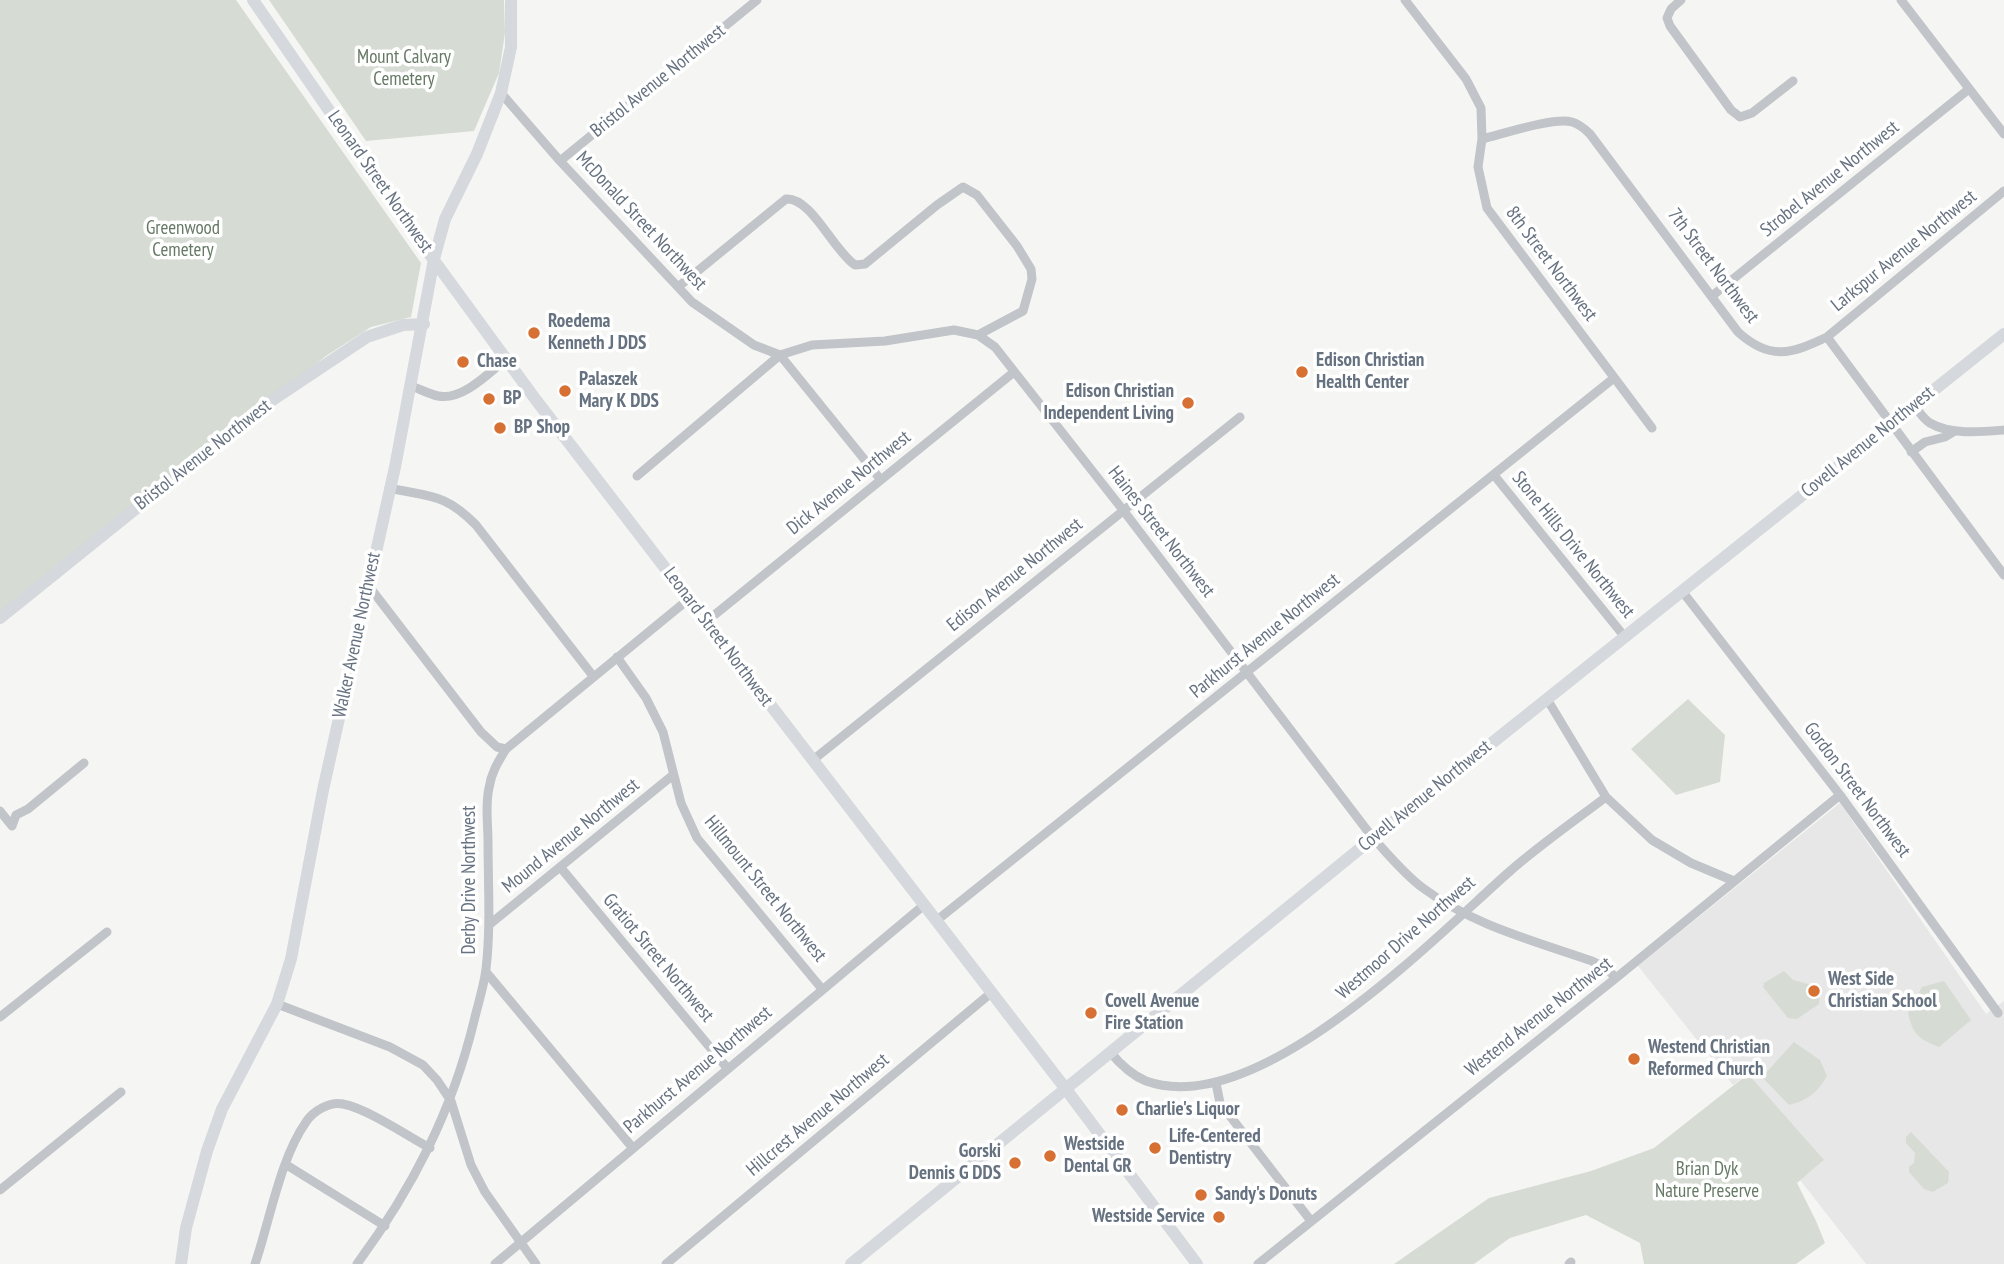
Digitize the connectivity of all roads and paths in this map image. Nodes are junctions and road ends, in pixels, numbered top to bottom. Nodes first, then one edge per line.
1 (253, 0) edge
2 (511, 0) edge
3 (757, 0) edge
4 (1405, 0) edge
5 (1681, 0) edge
6 (1901, 0) edge
7 (1793, 81) dead end
8 (1969, 89) junction
9 (501, 93) junction
10 (2004, 134) edge
11 (1482, 139) junction
12 (560, 161) junction
13 (2004, 191) edge
14 (434, 259) junction
15 (678, 287) junction
16 (1712, 296) junction
17 (424, 324) junction
18 (2004, 334) edge
19 (978, 335) junction
20 (1827, 337) junction
21 (780, 355) junction
22 (506, 359) junction
23 (1014, 372) junction
24 (1614, 377) junction
25 (411, 386) junction
26 (1914, 406) junction
27 (1240, 417) dead end
28 (1892, 423) junction
29 (1652, 428) dead end
30 (2004, 430) edge
31 (1955, 431) junction
32 (1911, 452) junction
33 (1494, 475) junction
34 (637, 476) dead end
35 (881, 480) junction
36 (389, 488) junction
37 (1123, 510) junction
38 (2004, 575) edge
39 (368, 585) junction
40 (1682, 591) junction
41 (690, 598) junction
42 (0, 618) edge
43 (707, 621) junction
44 (1624, 636) junction
45 (617, 657) junction
46 (1247, 673) junction
47 (593, 676) junction
48 (1547, 699) junction
49 (506, 749) junction
50 (813, 760) junction
51 (84, 763) dead end
52 (673, 775) junction
53 (1840, 795) junction
54 (1606, 797) junction
55 (0, 811) edge
56 (1373, 838) junction
57 (561, 869) junction
58 (1734, 881) junction
59 (924, 905) junction
60 (1464, 912) junction
61 (936, 921) junction
62 (490, 924) junction
63 (107, 932) dead end
64 (486, 972) junction
65 (1616, 978) junction
66 (822, 989) junction
67 (991, 993) junction
68 (277, 1004) junction
69 (1998, 1013) dead end
70 (0, 1017) edge
71 (1110, 1052) junction
72 (728, 1069) junction
73 (1216, 1083) junction
74 (1065, 1088) junction
75 (121, 1092) dead end
76 (451, 1101) junction
77 (632, 1147) junction
78 (430, 1148) junction
79 (285, 1164) junction
80 (0, 1190) edge
81 (1311, 1221) junction
82 (385, 1226) junction
83 (520, 1244) junction
84 (181, 1264) edge
85 (256, 1264) edge
86 (357, 1264) edge
87 (495, 1264) edge
88 (536, 1264) edge
89 (666, 1264) edge
90 (851, 1264) edge
91 (1197, 1264) edge
92 (1258, 1264) edge

1 - 14 main road, Leonard Street Northwest
2 - 9 main road, Walker Avenue Northwest
3 - 12 street, Bristol Avenue Northwest
4 - 11 street, 8th Street Northwest
5 - 7 street
6 - 8 street
8 - 10 street
8 - 16 street, Strobel Avenue Northwest
9 - 12 street, McDonald Street Northwest
9 - 14 main road, Walker Avenue Northwest
11 - 16 street, 7th Street Northwest
11 - 24 street, 8th Street Northwest
12 - 15 street, McDonald Street Northwest
13 - 20 street, Larkspur Avenue Northwest
14 - 17 main road, Walker Avenue Northwest
14 - 22 main road, Leonard Street Northwest
15 - 19 street
15 - 21 street, McDonald Street Northwest
16 - 20 street, 7th Street Northwest
17 - 25 main road, Walker Avenue Northwest
17 - 42 main road, Bristol Avenue Northwest
18 - 26 main road, Covell Avenue Northwest
19 - 21 street
19 - 23 street, Haines Street Northwest
20 - 28 street
21 - 34 street
21 - 35 street, McDonald Street Northwest
22 - 25 street
22 - 41 main road, Leonard Street Northwest
23 - 35 street, Dick Avenue Northwest
23 - 37 street, Haines Street Northwest
24 - 29 street, 8th Street Northwest
24 - 33 street, Parkhurst Avenue Northwest
25 - 36 main road, Walker Avenue Northwest
26 - 28 main road, Covell Avenue Northwest
26 - 31 street
27 - 37 street, Edison Avenue Northwest
28 - 32 street
28 - 40 main road, Covell Avenue Northwest
30 - 31 street
31 - 32 street
32 - 38 street
33 - 44 street, Stone Hills Drive Northwest
33 - 46 street, Parkhurst Avenue Northwest
35 - 43 street, Dick Avenue Northwest
36 - 39 main road, Walker Avenue Northwest
36 - 47 street
37 - 46 street, Haines Street Northwest
37 - 50 street, Edison Avenue Northwest
39 - 49 street
39 - 68 main road, Walker Avenue Northwest
40 - 44 main road, Covell Avenue Northwest
40 - 53 street, Gordon Street Northwest
41 - 43 main road, Leonard Street Northwest
41 - 45 street, Derby Drive Northwest
43 - 50 main road, Leonard Street Northwest
44 - 48 main road, Covell Avenue Northwest
45 - 47 street, Derby Drive Northwest
45 - 52 street, Hillmount Street Northwest
46 - 56 street, Haines Street Northwest
46 - 61 street, Parkhurst Avenue Northwest
47 - 49 street, Derby Drive Northwest
48 - 54 street
48 - 56 main road, Covell Avenue Northwest
49 - 62 street, Derby Drive Northwest
50 - 59 main road, Leonard Street Northwest
51 - 55 street
52 - 57 street, Mound Avenue Northwest
52 - 66 street, Hillmount Street Northwest
53 - 58 street, Westend Avenue Northwest
53 - 69 street, Gordon Street Northwest
54 - 58 street
54 - 60 street, Westmoor Drive Northwest
56 - 60 street, Haines Street Northwest
56 - 71 main road, Covell Avenue Northwest
57 - 62 street, Mound Avenue Northwest
57 - 72 street, Gratiot Street Northwest
58 - 65 street, Westend Avenue Northwest
59 - 61 main road, Leonard Street Northwest
59 - 66 street, Parkhurst Avenue Northwest
60 - 65 street, Haines Street Northwest
60 - 73 street, Westmoor Drive Northwest
61 - 67 main road, Leonard Street Northwest
62 - 64 street, Derby Drive Northwest
63 - 70 street
64 - 76 street, Derby Drive Northwest
64 - 77 street
65 - 81 street, Westend Avenue Northwest
66 - 72 street, Parkhurst Avenue Northwest
67 - 74 main road, Leonard Street Northwest
67 - 89 street, Hillcrest Avenue Northwest
68 - 76 street
68 - 84 main road, Walker Avenue Northwest
71 - 73 street, Westmoor Drive Northwest
71 - 74 main road, Covell Avenue Northwest
72 - 77 street, Parkhurst Avenue Northwest
73 - 81 street
74 - 90 main road, Covell Avenue Northwest
74 - 91 main road, Leonard Street Northwest
75 - 80 street
76 - 78 street, Derby Drive Northwest
76 - 83 street
77 - 83 street, Parkhurst Avenue Northwest
78 - 79 street
78 - 82 street, Derby Drive Northwest
79 - 82 street
79 - 85 street
81 - 92 street, Westend Avenue Northwest
82 - 86 street, Derby Drive Northwest
83 - 87 street, Parkhurst Avenue Northwest
83 - 88 street

